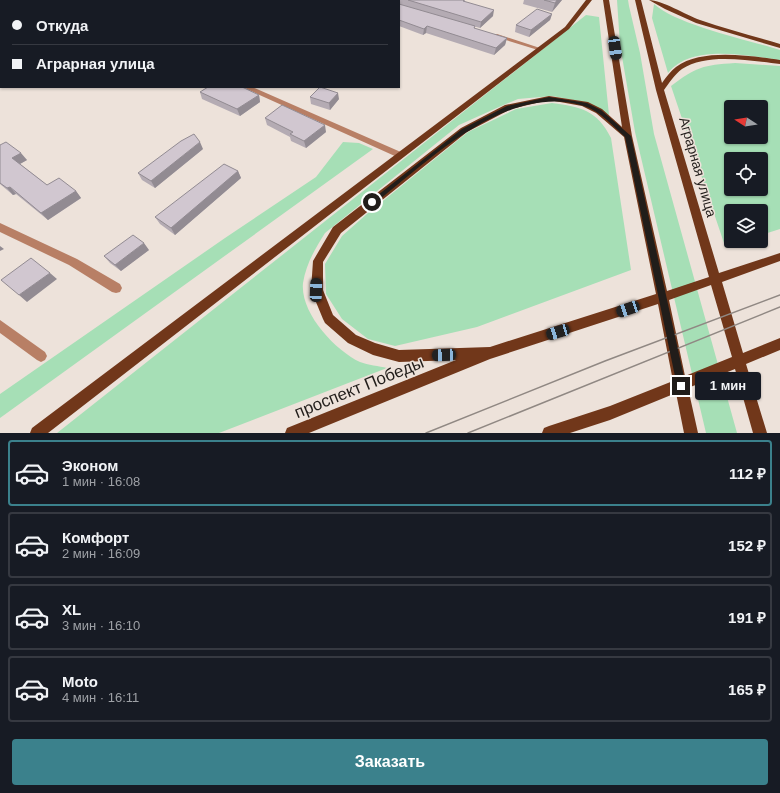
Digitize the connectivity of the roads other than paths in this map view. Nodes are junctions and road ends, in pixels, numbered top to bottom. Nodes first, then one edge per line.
1 (589, 0) edge
2 (606, 0) edge
3 (638, 0) edge
4 (652, 0) edge
5 (485, 32) edge
6 (780, 46) edge
7 (540, 48) junction
8 (780, 62) edge
9 (248, 88) edge
10 (660, 90) junction
11 (628, 136) junction
12 (400, 155) junction
13 (0, 227) edge
14 (778, 258) edge
15 (116, 288) dead end
16 (0, 326) edge
17 (780, 344) edge
18 (490, 353) junction
19 (42, 356) dead end
20 (37, 433) edge
21 (292, 433) edge
22 (549, 433) edge
23 (691, 433) edge
24 (760, 433) edge

1 - 7 main road
2 - 11 main road
3 - 10 main road, Аграрная улица
4 - 6 main road
5 - 7 street
7 - 12 main road
8 - 10 main road
9 - 12 street
10 - 24 main road, Аграрная улица
11 - 18 main road
11 - 23 main road
12 - 20 main road
13 - 15 street
14 - 18 main road, проспект Победы
16 - 19 street
17 - 22 main road
18 - 21 main road, проспект Победы

